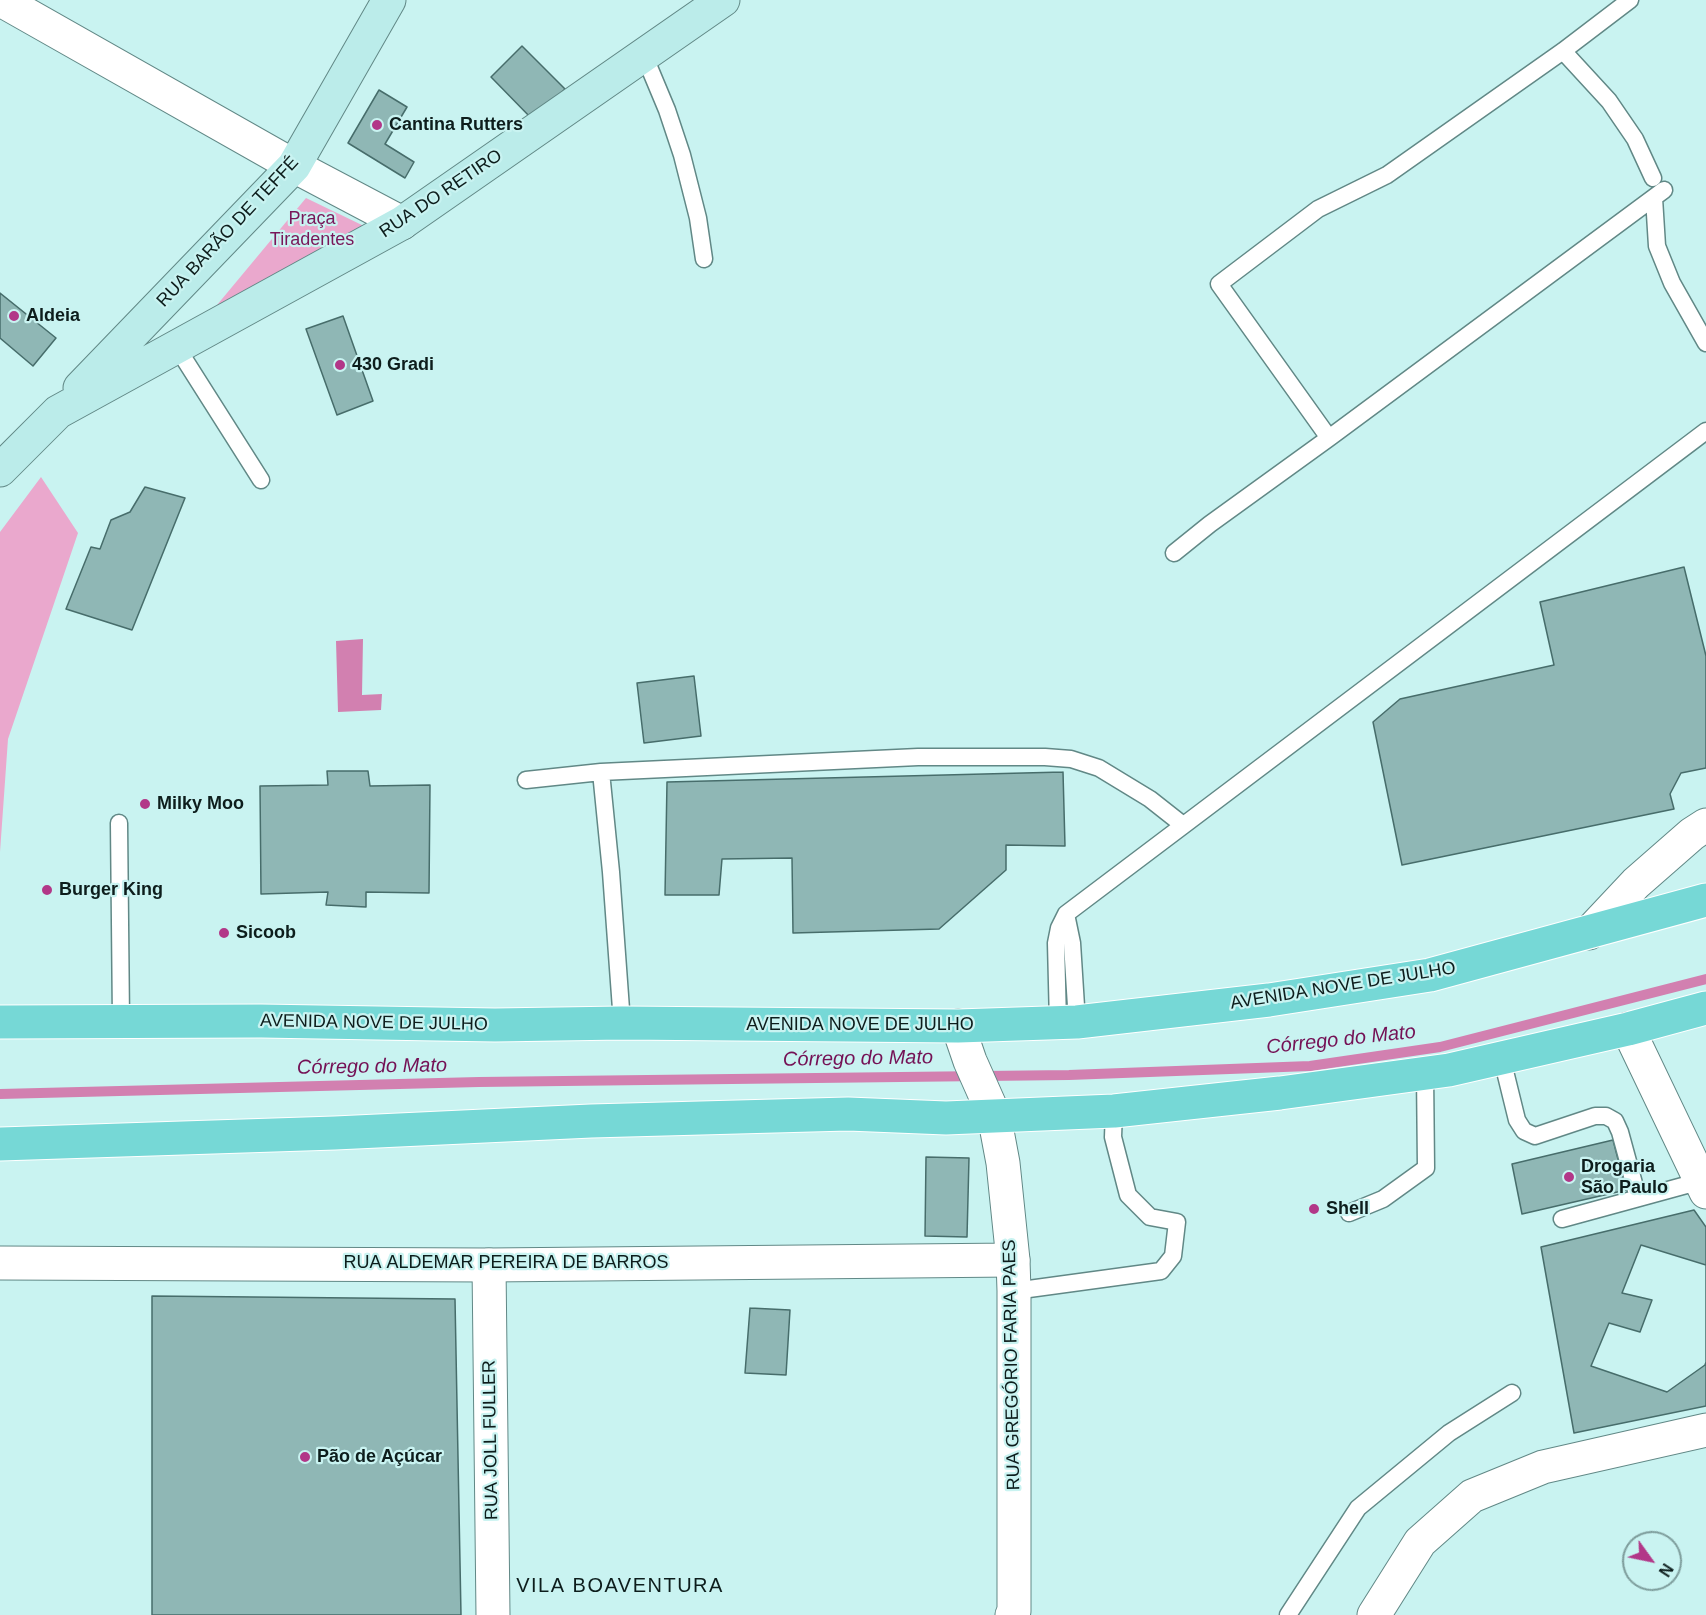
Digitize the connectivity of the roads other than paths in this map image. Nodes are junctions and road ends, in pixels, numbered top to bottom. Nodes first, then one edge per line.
1 (1, 0) edge
2 (389, 0) edge
3 (723, 0) edge
4 (1630, 0) edge
5 (1563, 51) junction
6 (644, 55) junction
7 (294, 166) junction
8 (1657, 189) junction
9 (402, 223) junction
10 (704, 259) dead end
11 (1706, 343) edge
12 (176, 346) junction
13 (58, 412) junction
14 (1706, 431) edge
15 (1329, 438) junction
16 (0, 470) edge
17 (261, 480) dead end
18 (1174, 554) dead end
19 (601, 772) junction
20 (526, 780) dead end
21 (119, 823) dead end
22 (1183, 825) junction
23 (1706, 825) edge
24 (1706, 900) edge
25 (1589, 933) junction
26 (1706, 1008) edge
27 (121, 1021) junction
28 (0, 1022) edge
29 (622, 1023) junction
30 (1067, 1023) junction
31 (958, 1026) junction
32 (1628, 1029) junction
33 (1502, 1059) junction
34 (1425, 1073) junction
35 (1114, 1110) junction
36 (992, 1111) junction
37 (0, 1144) edge
38 (1704, 1186) edge
39 (1638, 1198) junction
40 (1349, 1213) dead end
41 (1562, 1219) dead end
42 (0, 1263) edge
43 (489, 1265) junction
44 (1014, 1275) junction
45 (1512, 1394) dead end
46 (1706, 1430) edge
47 (494, 1615) edge
48 (1012, 1615) edge
49 (1288, 1615) edge
50 (1374, 1615) edge

1 - 7 street
2 - 7 main road, RUA BARÃO DE TEFFÉ
3 - 6 main road, RUA DO RETIRO
4 - 5 lane
5 - 8 lane
5 - 15 lane
6 - 9 main road, RUA DO RETIRO
6 - 10 lane
7 - 9 street
7 - 13 main road, RUA BARÃO DE TEFFÉ
8 - 11 lane
8 - 15 lane
9 - 12 main road, RUA DO RETIRO
12 - 13 main road, RUA DO RETIRO
12 - 17 lane
13 - 16 main road, RUA DO RETIRO
14 - 22 lane
15 - 18 lane
19 - 20 lane
19 - 22 lane
19 - 29 lane
21 - 27 lane
22 - 30 lane
23 - 25 street
24 - 25 main road, AVENIDA NOVE DE JULHO
25 - 30 main road, AVENIDA NOVE DE JULHO
26 - 32 main road
27 - 28 main road, AVENIDA NOVE DE JULHO
27 - 29 main road, AVENIDA NOVE DE JULHO
29 - 31 main road, AVENIDA NOVE DE JULHO
30 - 31 main road, AVENIDA NOVE DE JULHO
31 - 36 street, RUA GREGÓRIO FARIA PAES
32 - 33 main road
32 - 38 street
33 - 34 main road
33 - 39 lane
34 - 35 main road
34 - 40 lane
35 - 36 main road
35 - 44 lane
36 - 37 main road
36 - 44 street, RUA GREGÓRIO FARIA PAES
38 - 39 lane
39 - 41 lane
42 - 43 street, RUA ALDEMAR PEREIRA DE BARROS
43 - 44 street, RUA ALDEMAR PEREIRA DE BARROS
43 - 47 street, RUA JOLL FULLER
44 - 48 street, RUA GREGÓRIO FARIA PAES
45 - 49 lane
46 - 50 street

